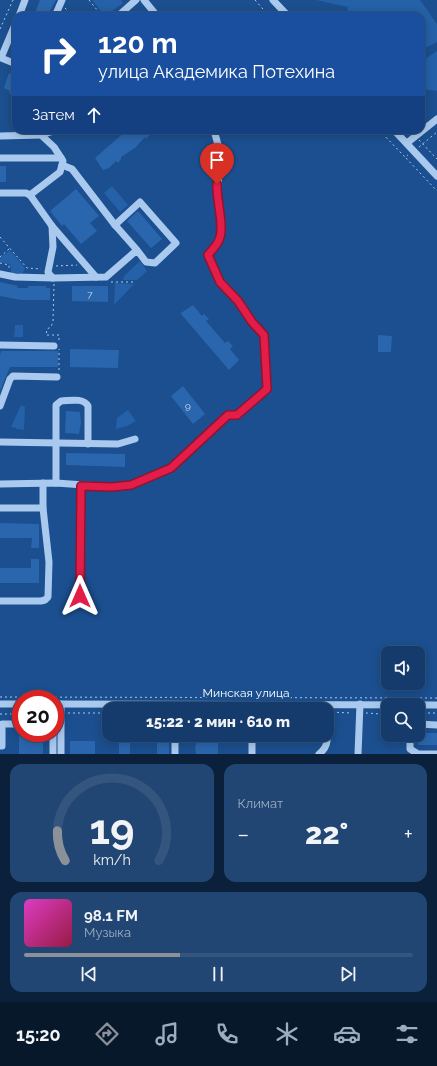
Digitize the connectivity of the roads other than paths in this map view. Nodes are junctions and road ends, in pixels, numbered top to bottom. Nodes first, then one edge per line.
1 (26, 0) edge
2 (136, 0) edge
3 (144, 0) edge
4 (273, 0) edge
5 (61, 2) edge
6 (21, 12) edge
7 (57, 12) edge
8 (123, 12) edge
9 (154, 12) edge
10 (284, 12) edge
11 (12, 31) edge
12 (0, 58) edge
13 (12, 62) edge
14 (437, 119) edge
15 (425, 129) edge
16 (44, 134) edge
17 (215, 134) edge
18 (398, 134) edge
19 (419, 134) edge
20 (41, 135) junction
21 (0, 136) edge
22 (407, 143) junction
23 (0, 158) edge
24 (61, 161) junction
25 (437, 176) edge
26 (0, 193) edge
27 (30, 195) junction
28 (116, 225) junction
29 (52, 226) junction
30 (137, 250) junction
31 (0, 274) edge
32 (96, 277) junction
33 (53, 278) junction
34 (0, 345) edge
35 (57, 346) road end
36 (58, 374) road end
37 (0, 406) edge
38 (135, 439) dead end
39 (0, 442) edge
40 (56, 444) junction
41 (88, 444) junction
42 (43, 483) junction
43 (56, 483) junction
44 (0, 484) edge
45 (81, 486) junction
46 (0, 508) edge
47 (43, 508) junction
48 (80, 596) dead end
49 (0, 601) edge
50 (0, 704) edge
51 (12, 704) edge
52 (64, 704) edge
53 (360, 704) junction
54 (381, 704) edge
55 (102, 705) edge
56 (425, 705) edge
57 (437, 705) edge
58 (334, 706) edge
59 (12, 724) edge
60 (425, 724) edge
61 (437, 725) edge
62 (53, 742) edge
63 (61, 742) edge
64 (175, 742) edge
65 (252, 742) edge
66 (328, 742) edge
67 (410, 742) edge
68 (1, 749) edge
69 (53, 754) edge
70 (61, 754) edge
71 (175, 754) edge
72 (252, 754) edge
73 (319, 754) edge
74 (358, 754) edge
75 (437, 754) edge

1 - 6 street
2 - 8 street
3 - 9 street
4 - 10 street
5 - 7 street
11 - 12 street
12 - 13 street
14 - 15 street
16 - 20 street
17 - 45 street
18 - 22 street
19 - 22 street
20 - 21 street
20 - 24 street
22 - 25 street
23 - 24 street
24 - 27 street
24 - 28 street
26 - 27 street
27 - 29 street
28 - 30 street
28 - 30 street
29 - 32 street
29 - 33 street
30 - 32 street
31 - 33 street
32 - 33 street
34 - 35 street
36 - 37 street
38 - 41 street
39 - 40 street
40 - 41 street
40 - 41 street
40 - 43 street
42 - 43 street
42 - 44 street
42 - 47 street
43 - 45 street
45 - 48 street
46 - 47 street
47 - 49 street
50 - 51 street
52 - 55 street, Минская улица
53 - 54 street, Минская улица
53 - 58 street, Минская улица
53 - 74 street
56 - 57 street, Минская улица
59 - 68 street
60 - 61 street
62 - 69 street
63 - 70 street
64 - 71 street
65 - 72 street
66 - 73 street
67 - 75 street

